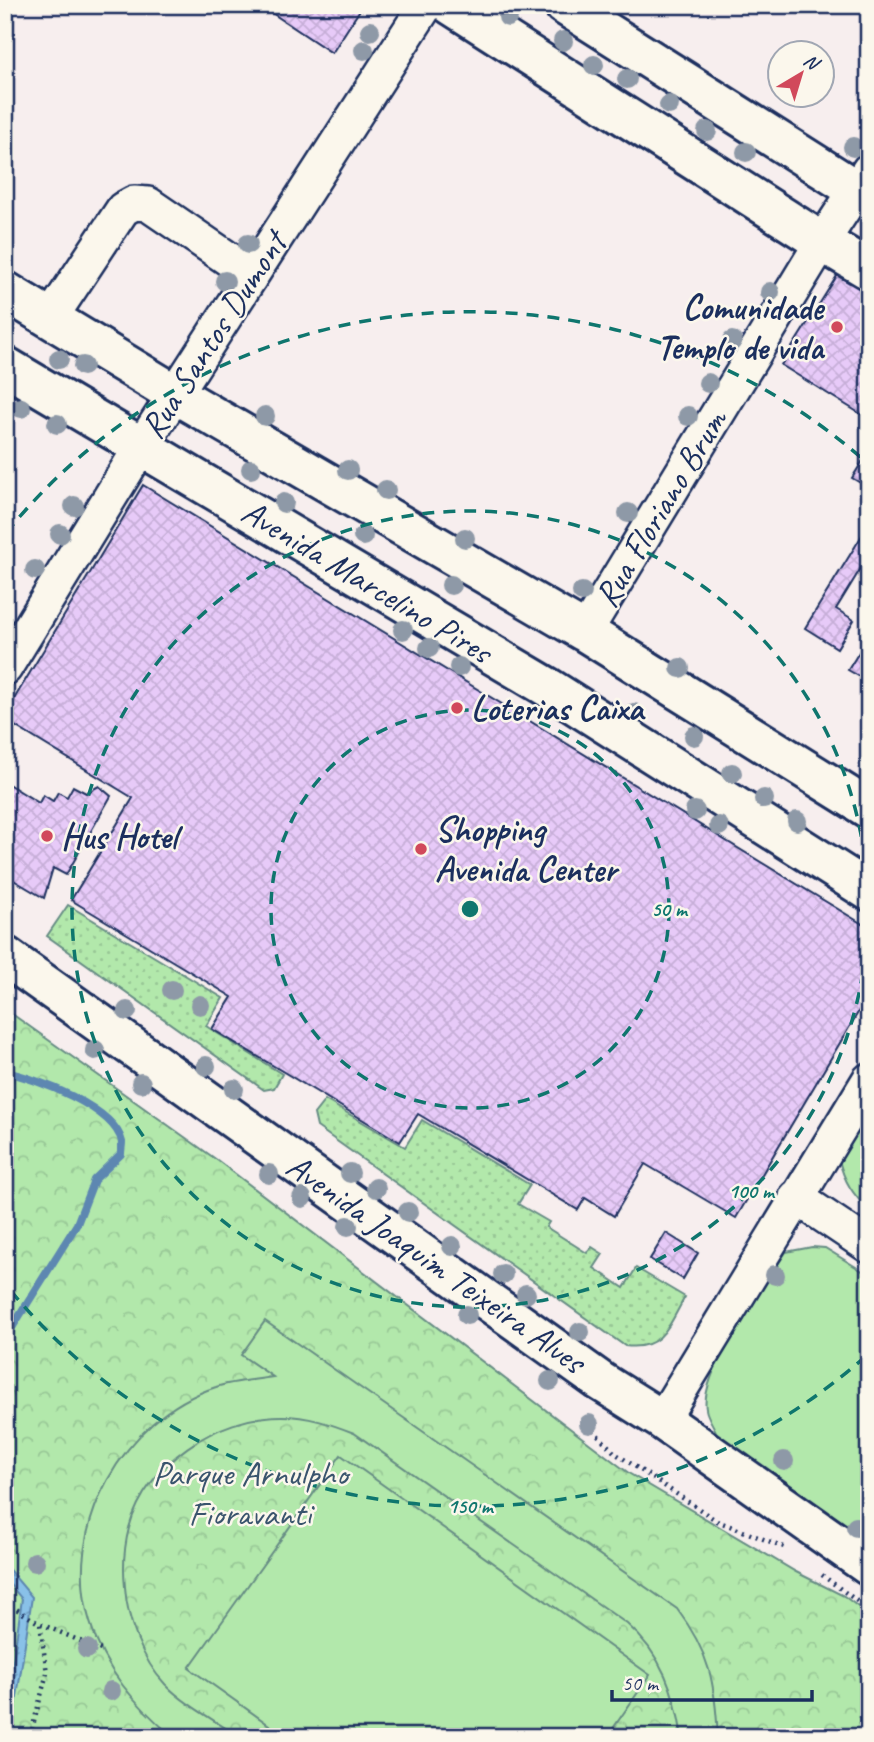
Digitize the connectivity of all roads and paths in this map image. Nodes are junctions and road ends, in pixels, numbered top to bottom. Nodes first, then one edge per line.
1 (426, 5) edge
2 (451, 5) edge
3 (564, 5) edge
4 (865, 186) edge
5 (822, 243) junction
6 (869, 270) edge
7 (252, 275) junction
8 (5, 291) edge
9 (50, 318) junction
10 (5, 366) edge
11 (175, 394) junction
12 (141, 447) junction
13 (585, 632) junction
14 (5, 668) edge
15 (869, 809) edge
16 (869, 891) edge
17 (5, 957) edge
18 (869, 1080) edge
19 (796, 1197) junction
20 (869, 1246) edge
21 (662, 1420) junction
22 (593, 1430) dead end
23 (793, 1554) dead end
24 (869, 1566) edge
25 (813, 1569) dead end
26 (5, 1602) edge
27 (869, 1610) edge
28 (40, 1624) junction
29 (101, 1650) dead end
30 (30, 1737) edge

1 - 7 street, Rua Santos Dumont
2 - 5 main road
3 - 4 main road
4 - 5 street, Rua Floriano Brum
5 - 6 main road
5 - 13 street, Rua Floriano Brum
7 - 9 street
7 - 11 street, Rua Santos Dumont
8 - 9 main road, Avenida Marcelino Pires
9 - 11 main road, Avenida Marcelino Pires
10 - 12 main road, Avenida Marcelino Pires
11 - 12 street, Rua Santos Dumont
11 - 13 main road, Avenida Marcelino Pires
12 - 14 street, Rua Santos Dumont
12 - 16 main road, Avenida Marcelino Pires
13 - 15 main road, Avenida Marcelino Pires
17 - 21 main road, Avenida Joaquim Teixeira Alves
18 - 19 street
19 - 20 street
19 - 21 street
21 - 24 main road, Avenida Joaquim Teixeira Alves
22 - 23 path
25 - 27 path
26 - 28 path
28 - 29 path
28 - 30 path

